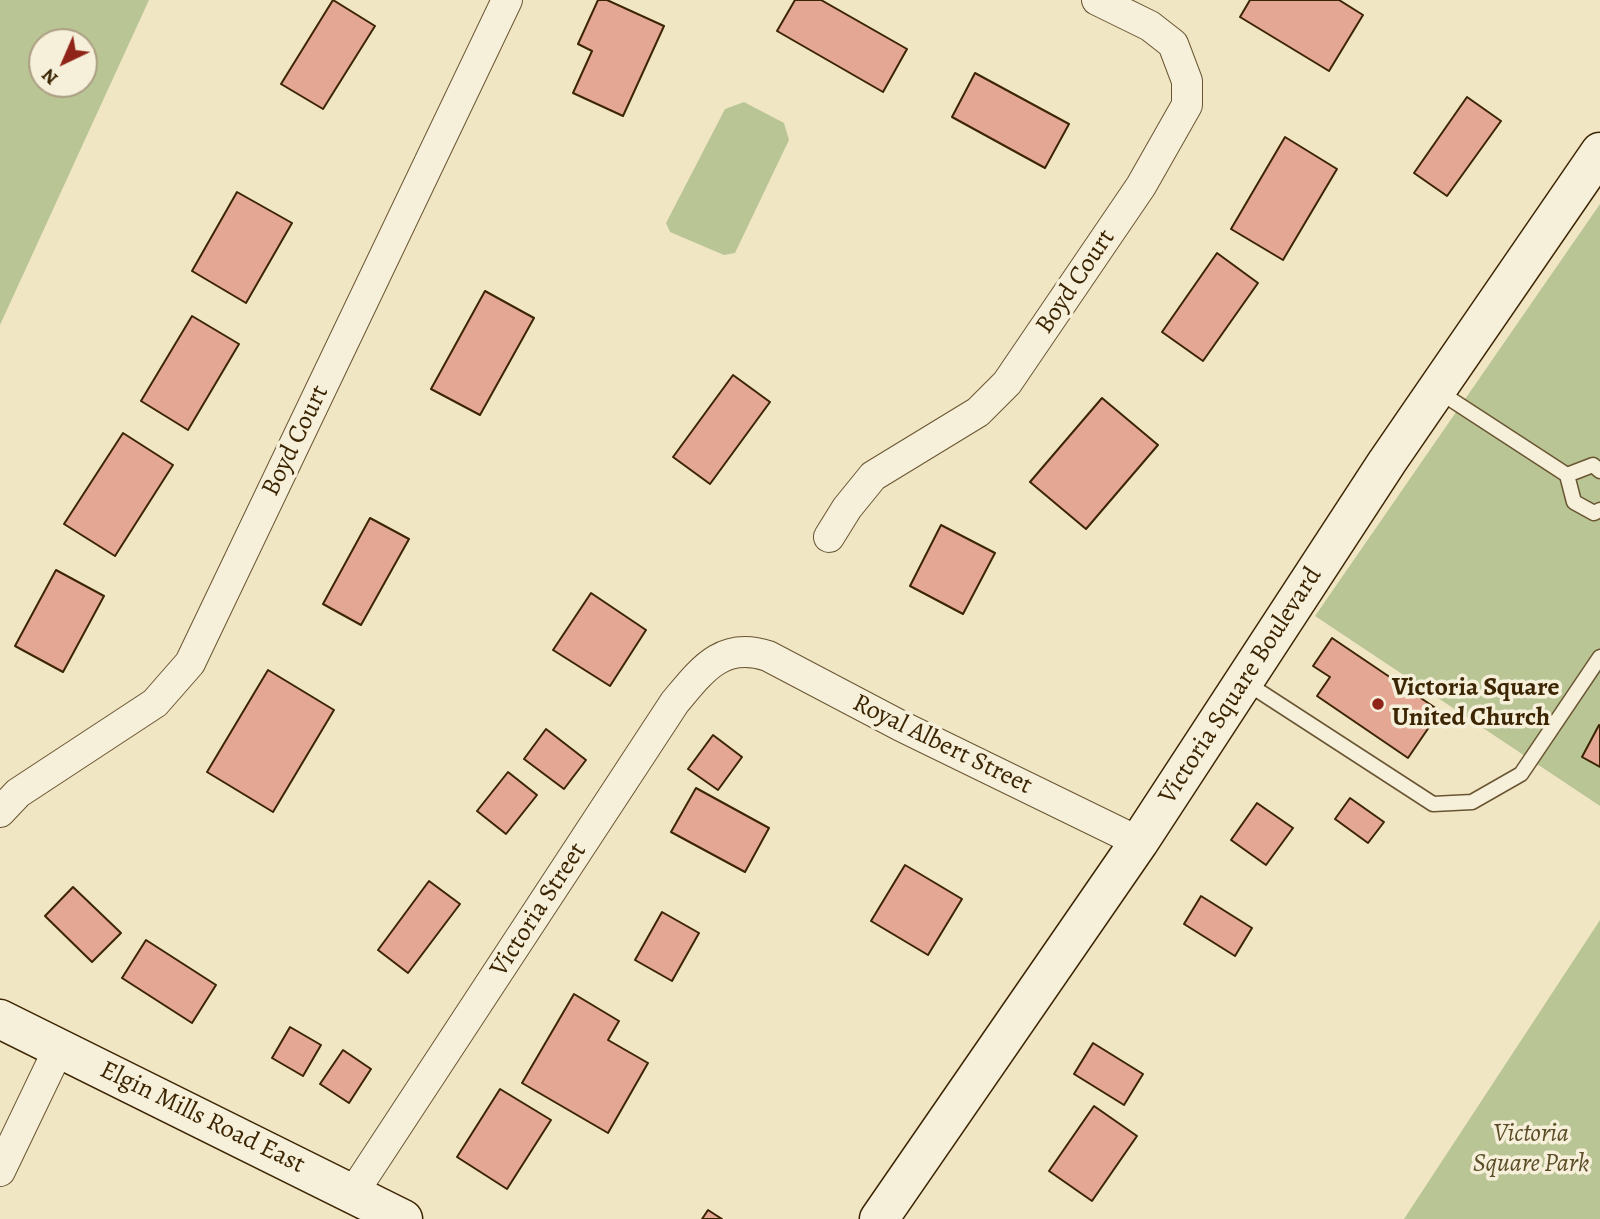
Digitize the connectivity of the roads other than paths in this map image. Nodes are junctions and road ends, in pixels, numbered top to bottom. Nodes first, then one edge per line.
1 (507, 0) edge
2 (1097, 0) edge
3 (1600, 152) edge
4 (1436, 390) junction
5 (1600, 471) edge
6 (1567, 475) junction
7 (1600, 510) edge
8 (829, 537) dead end
9 (745, 650) joint
10 (1600, 657) edge
11 (1244, 681) junction
12 (0, 812) edge
13 (1139, 842) junction
14 (0, 1019) edge
15 (59, 1048) junction
16 (0, 1171) edge
17 (353, 1193) junction
18 (403, 1219) edge
19 (879, 1219) edge

1 - 12 street, Boyd Court
2 - 8 street, Boyd Court
3 - 4 street, Victoria Square Boulevard
4 - 6 lane
4 - 11 street, Victoria Square Boulevard
5 - 6 lane
6 - 7 lane
9 - 13 street, Royal Albert Street
9 - 17 street, Victoria Street
10 - 11 lane
11 - 13 street, Victoria Square Boulevard
13 - 19 street, Victoria Square Boulevard
14 - 15 street, Elgin Mills Road East
15 - 16 street
15 - 17 street, Elgin Mills Road East
17 - 18 street, Elgin Mills Road East

